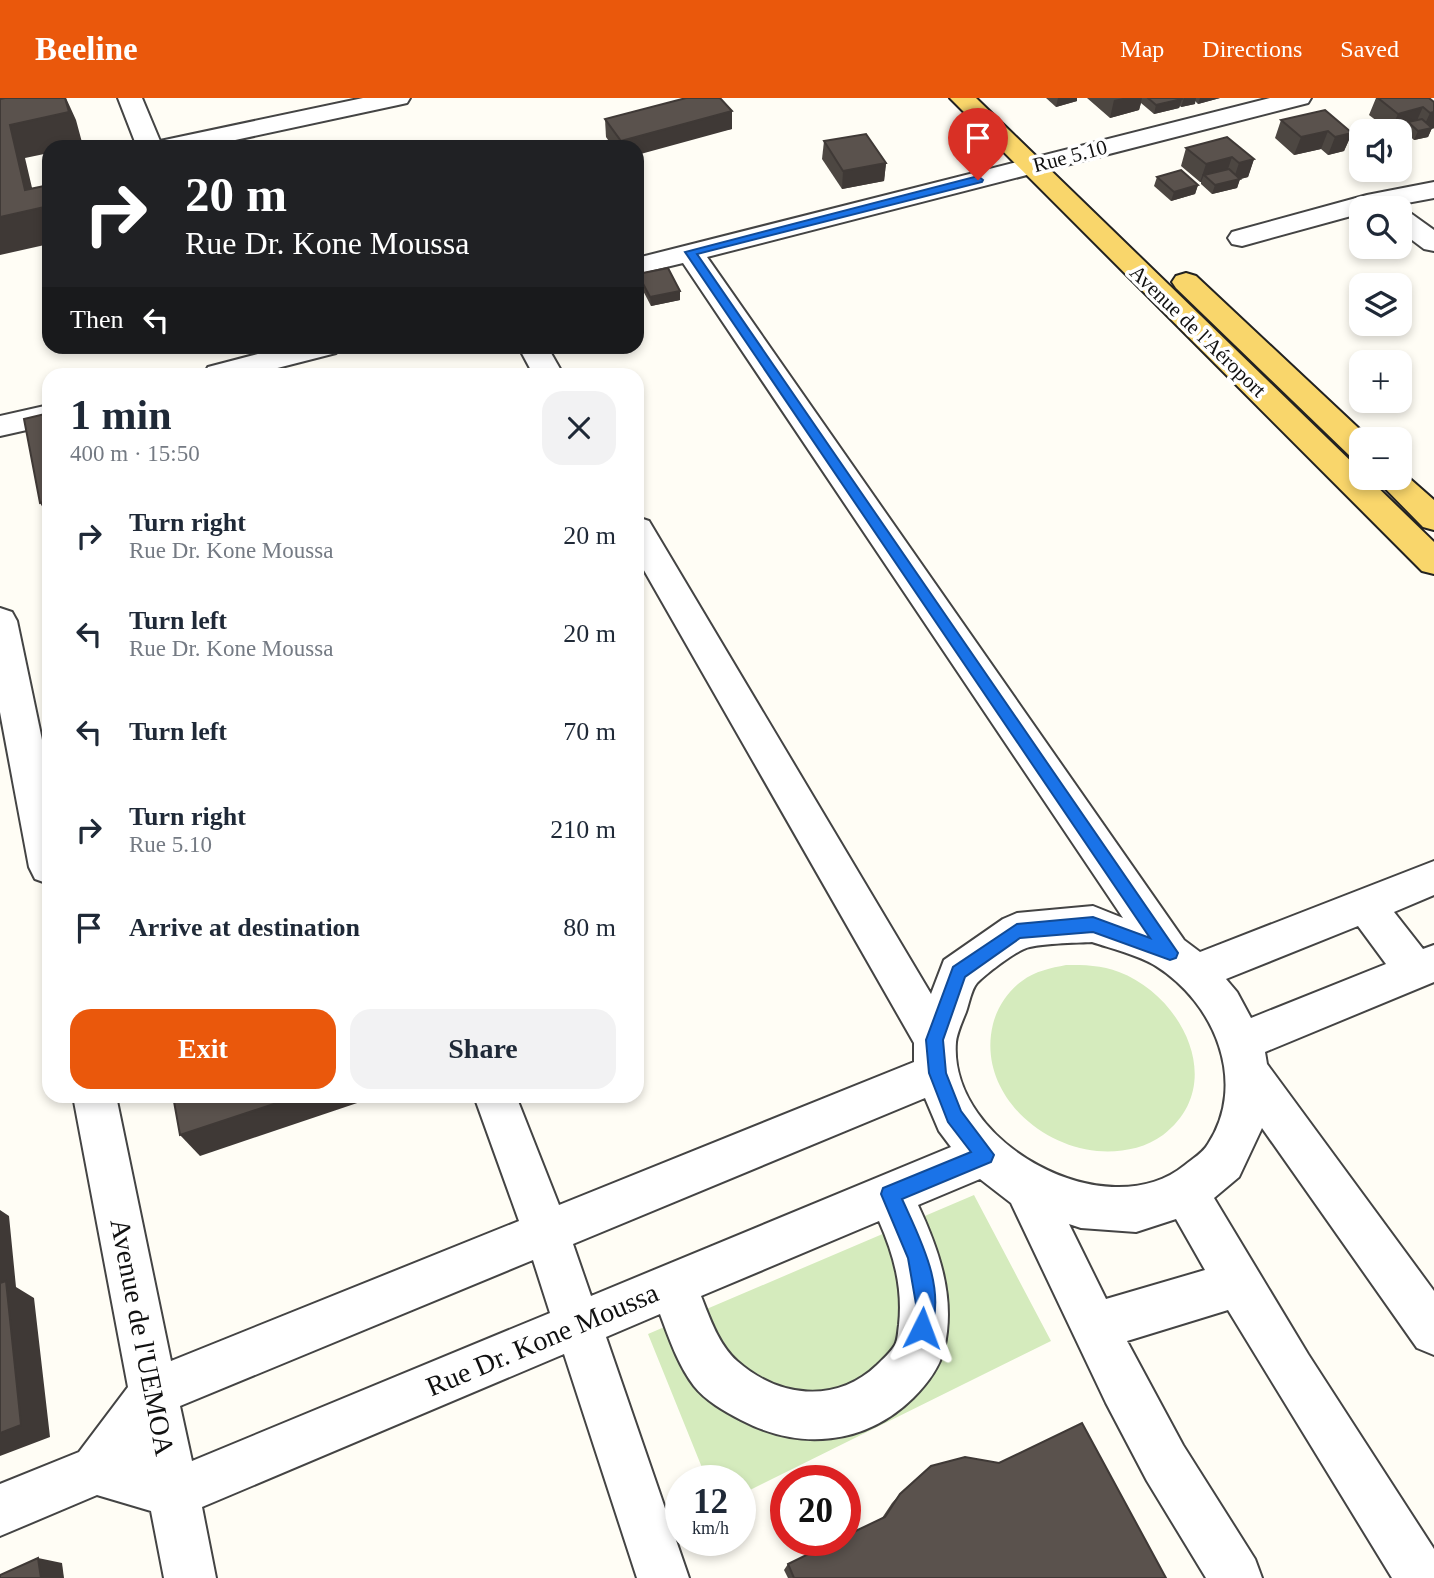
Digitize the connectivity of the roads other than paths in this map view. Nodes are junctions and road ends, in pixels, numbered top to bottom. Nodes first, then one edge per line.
1 (130, 98) edge
2 (398, 98) edge
3 (962, 98) edge
4 (994, 98) edge
5 (1298, 98) edge
6 (147, 140) edge
7 (200, 140) edge
8 (1043, 163) junction
9 (1434, 190) edge
10 (1412, 196) edge
11 (1349, 213) edge
12 (1412, 227) edge
13 (1242, 239) dead end
14 (1434, 243) edge
15 (691, 252) junction
16 (644, 264) edge
17 (287, 354) edge
18 (224, 367) edge
19 (42, 417) edge
20 (0, 426) edge
21 (1349, 438) edge
22 (1404, 490) edge
23 (1434, 519) edge
24 (644, 540) edge
25 (1434, 562) edge
26 (0, 621) edge
27 (42, 832) edge
28 (1434, 878) edge
29 (1365, 905) junction
30 (1182, 963) junction
31 (1425, 967) edge
32 (936, 1056) junction
33 (1244, 1057) junction
34 (95, 1103) edge
35 (498, 1103) edge
36 (984, 1155) junction
37 (1027, 1187) junction
38 (1186, 1193) junction
39 (890, 1194) junction
40 (547, 1234) junction
41 (1239, 1283) junction
42 (673, 1284) junction
43 (577, 1324) junction
44 (1094, 1327) junction
45 (1434, 1331) edge
46 (153, 1392) junction
47 (97, 1470) junction
48 (175, 1493) junction
49 (0, 1510) edge
50 (190, 1578) edge
51 (663, 1578) edge
52 (1236, 1578) edge
53 (1422, 1578) edge

1 - 6 street
2 - 7 street
3 - 8 main road, Avenue de l'Aéroport
4 - 8 main road, Avenue de l'Aéroport
5 - 8 street, Rue 5.10
8 - 15 street, Rue 5.10
8 - 21 main road, Avenue de l'Aéroport
8 - 25 main road, Avenue de l'Aéroport
9 - 10 street
11 - 13 street
12 - 14 street
15 - 16 street, Rue 5.10
15 - 30 street
17 - 18 street
19 - 20 street
22 - 23 main road
24 - 32 street
26 - 27 street
28 - 29 street
29 - 30 street
29 - 31 street
30 - 32 street
30 - 33 street
31 - 33 street
32 - 36 street
32 - 40 street
33 - 38 street
33 - 45 street
34 - 46 street, Avenue de l'UEMOA
35 - 40 street
36 - 37 street
36 - 39 street, Rue Dr. Kone Moussa
37 - 38 street
37 - 44 street
38 - 41 street
39 - 42 street, Rue Dr. Kone Moussa
39 - 42 street
40 - 43 street
40 - 46 street
41 - 44 street
41 - 53 street
42 - 43 street, Rue Dr. Kone Moussa
43 - 48 street, Rue Dr. Kone Moussa
43 - 51 street
44 - 52 street
46 - 47 street
46 - 48 street, Avenue de l'UEMOA
47 - 48 street
47 - 49 street
48 - 50 street, Avenue de l'UEMOA

